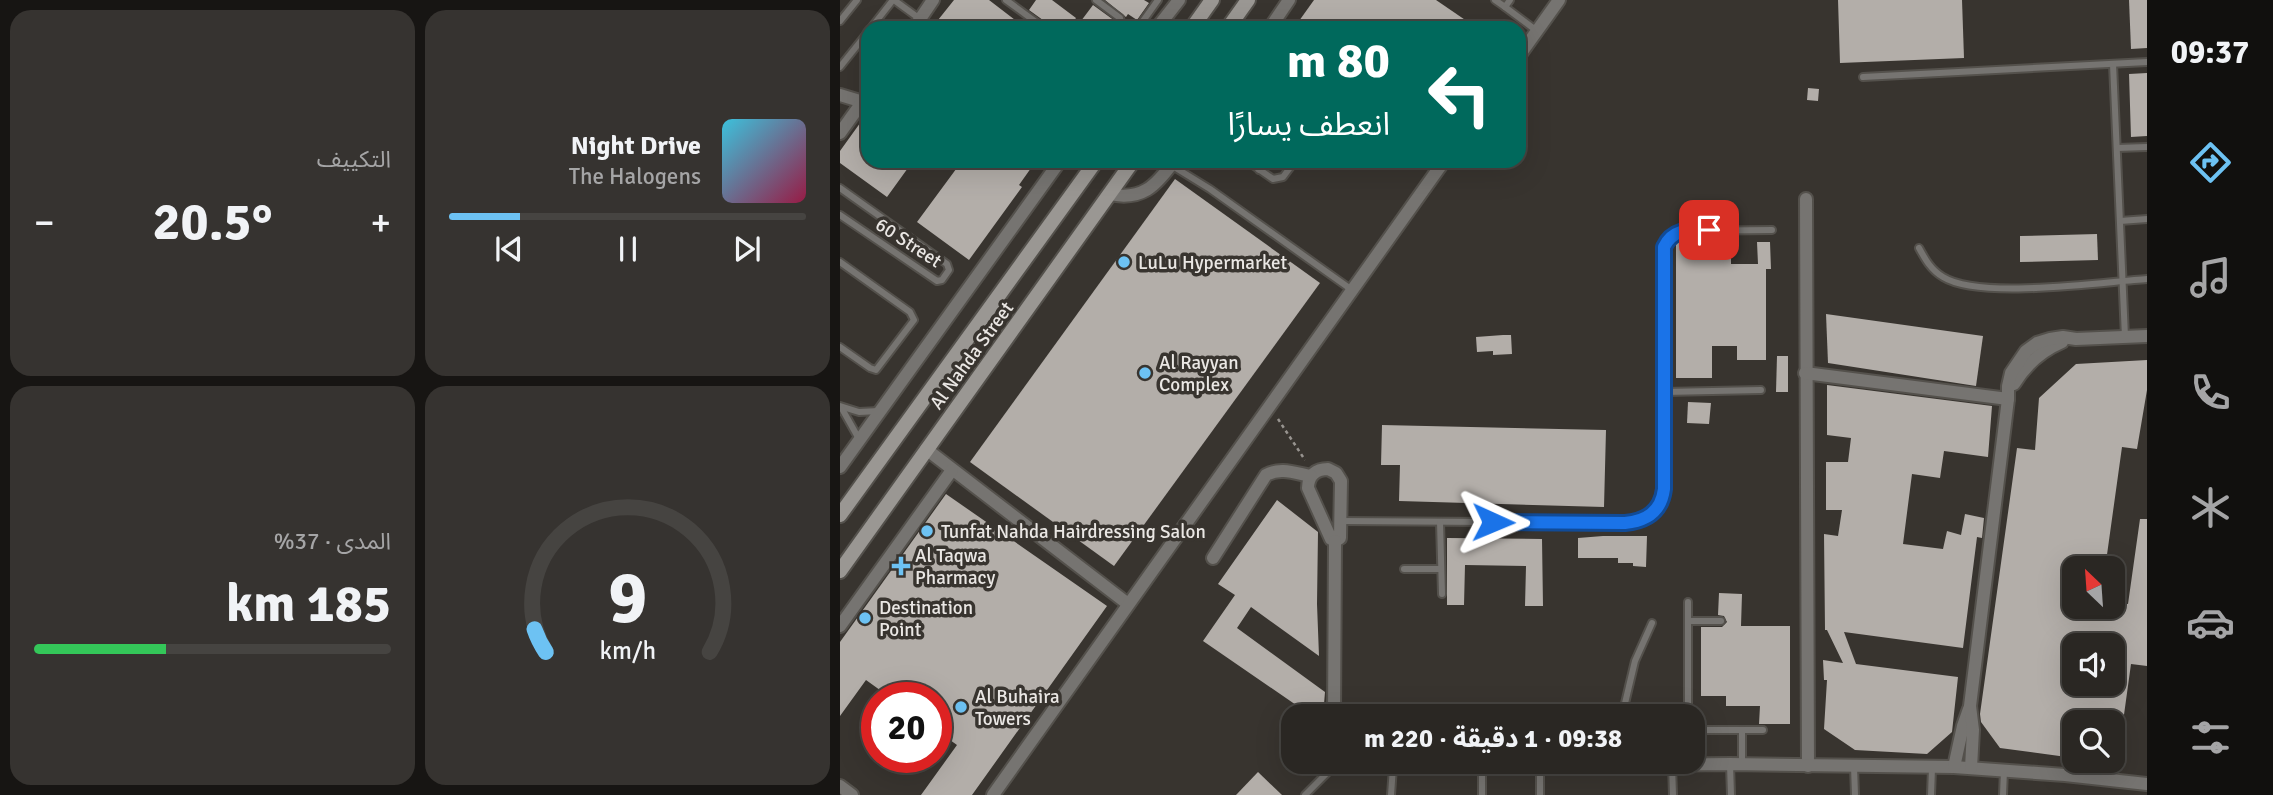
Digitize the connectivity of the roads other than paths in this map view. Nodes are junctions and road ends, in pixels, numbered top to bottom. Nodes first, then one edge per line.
1 (857, 0) edge
2 (893, 0) edge
3 (933, 0) edge
4 (1006, 0) edge
5 (1097, 0) edge
6 (1158, 0) edge
7 (1179, 0) edge
8 (1212, 0) edge
9 (1248, 0) edge
10 (1289, 0) edge
11 (1495, 0) edge
12 (1510, 0) edge
13 (1559, 0) edge
14 (1505, 7) junction
15 (876, 21) edge
16 (915, 21) edge
17 (918, 21) edge
18 (1034, 21) edge
19 (1121, 21) edge
20 (1143, 21) edge
21 (1162, 21) edge
22 (1197, 21) edge
23 (1233, 21) edge
24 (1275, 21) edge
25 (1524, 21) edge
26 (840, 22) edge
27 (1526, 23) edge
28 (1537, 31) junction
29 (861, 41) edge
30 (1526, 46) edge
31 (2147, 62) edge
32 (2113, 64) junction
33 (840, 67) edge
34 (1863, 77) dead end
35 (840, 95) edge
36 (861, 98) edge
37 (861, 104) edge
38 (840, 133) edge
39 (2147, 147) edge
40 (2117, 148) junction
41 (1055, 168) edge
42 (1091, 168) edge
43 (1128, 168) edge
44 (1169, 168) edge
45 (1180, 168) edge
46 (1256, 168) edge
47 (1290, 168) edge
48 (1439, 168) edge
49 (1259, 170) joint
50 (840, 188) edge
51 (1109, 194) junction
52 (1806, 199) dead end
53 (840, 215) edge
54 (2147, 219) edge
55 (2120, 221) junction
56 (1772, 230) dead end
57 (1919, 248) dead end
58 (840, 262) edge
59 (2147, 279) edge
60 (2123, 280) junction
61 (1352, 290) junction
62 (2147, 336) edge
63 (2125, 337) junction
64 (840, 347) edge
65 (1805, 373) junction
66 (1761, 390) dead end
67 (1664, 392) junction
68 (2008, 399) junction
69 (841, 407) edge
70 (881, 410) junction
71 (859, 440) junction
72 (926, 449) junction
73 (840, 467) edge
74 (952, 470) junction
75 (1310, 478) junction
76 (840, 515) edge
77 (1340, 521) junction
78 (1440, 522) junction
79 (1335, 541) junction
80 (1213, 558) dead end
81 (1404, 569) dead end
82 (1441, 569) junction
83 (840, 571) edge
84 (1441, 594) dead end
85 (1688, 602) dead end
86 (1128, 604) junction
87 (1688, 621) junction
88 (1721, 621) dead end
89 (1653, 623) dead end
90 (840, 626) edge
91 (1335, 704) edge
92 (1625, 704) edge
93 (1688, 704) edge
94 (1970, 706) junction
95 (1705, 730) edge
96 (1742, 730) junction
97 (1763, 730) dead end
98 (1705, 763) edge
99 (1736, 764) junction
100 (1808, 766) junction
101 (1854, 766) junction
102 (1954, 767) junction
103 (1932, 768) junction
104 (1971, 768) junction
105 (2004, 770) junction
106 (1326, 774) edge
107 (1392, 774) edge
108 (1482, 774) edge
109 (1540, 774) edge
110 (1672, 774) edge
111 (2147, 784) edge
112 (840, 786) edge
113 (852, 795) edge
114 (993, 795) edge
115 (1305, 795) edge
116 (1391, 795) edge
117 (1482, 795) edge
118 (1540, 795) edge
119 (1673, 795) edge
120 (1731, 795) edge
121 (1855, 795) edge
122 (1931, 795) edge
123 (2003, 795) edge

1 - 26 lane
2 - 15 lane
2 - 16 lane
3 - 17 street
4 - 18 lane
5 - 19 lane
6 - 20 lane
7 - 21 street
8 - 22 main road
9 - 23 main road
10 - 24 street
11 - 14 lane
12 - 14 lane
13 - 28 street
14 - 25 lane
27 - 28 lane
28 - 30 street
29 - 33 lane
31 - 32 lane
32 - 34 lane
32 - 40 lane
35 - 36 street
37 - 38 street
39 - 40 lane
40 - 55 lane
41 - 70 street
42 - 76 main road, Al Nahda Street
43 - 51 main road, Al Nahda Street
44 - 51 street
45 - 61 lane
46 - 49 lane
47 - 49 lane
48 - 61 street
50 - 53 lane, 60 Street
51 - 72 main road, Al Nahda Street
52 - 65 street
54 - 55 lane
55 - 60 lane
56 - 67 lane
57 - 60 lane
58 - 64 lane
59 - 60 lane
60 - 63 lane
61 - 86 street
62 - 63 street
63 - 68 street
65 - 68 street
65 - 100 street
66 - 67 lane
67 - 78 lane
68 - 94 street
69 - 70 lane
69 - 71 lane
70 - 71 street
71 - 73 street
72 - 74 street
72 - 83 main road, Al Nahda Street
74 - 86 street
74 - 90 street
75 - 77 street
75 - 79 street
75 - 80 street
77 - 78 lane
77 - 79 street
78 - 82 lane
79 - 91 street
81 - 82 lane
82 - 84 lane
85 - 87 lane
86 - 114 street
87 - 88 lane
87 - 93 lane
89 - 92 lane
94 - 102 street
94 - 104 street
95 - 96 lane
96 - 97 lane
96 - 99 lane
98 - 99 street
99 - 100 street
99 - 120 lane
100 - 101 street
101 - 103 street
101 - 121 lane
102 - 103 street
102 - 104 street
103 - 122 lane
104 - 105 street
105 - 111 street
105 - 123 lane
106 - 115 lane
107 - 116 lane
108 - 117 lane
109 - 118 lane
110 - 119 lane
112 - 113 street

